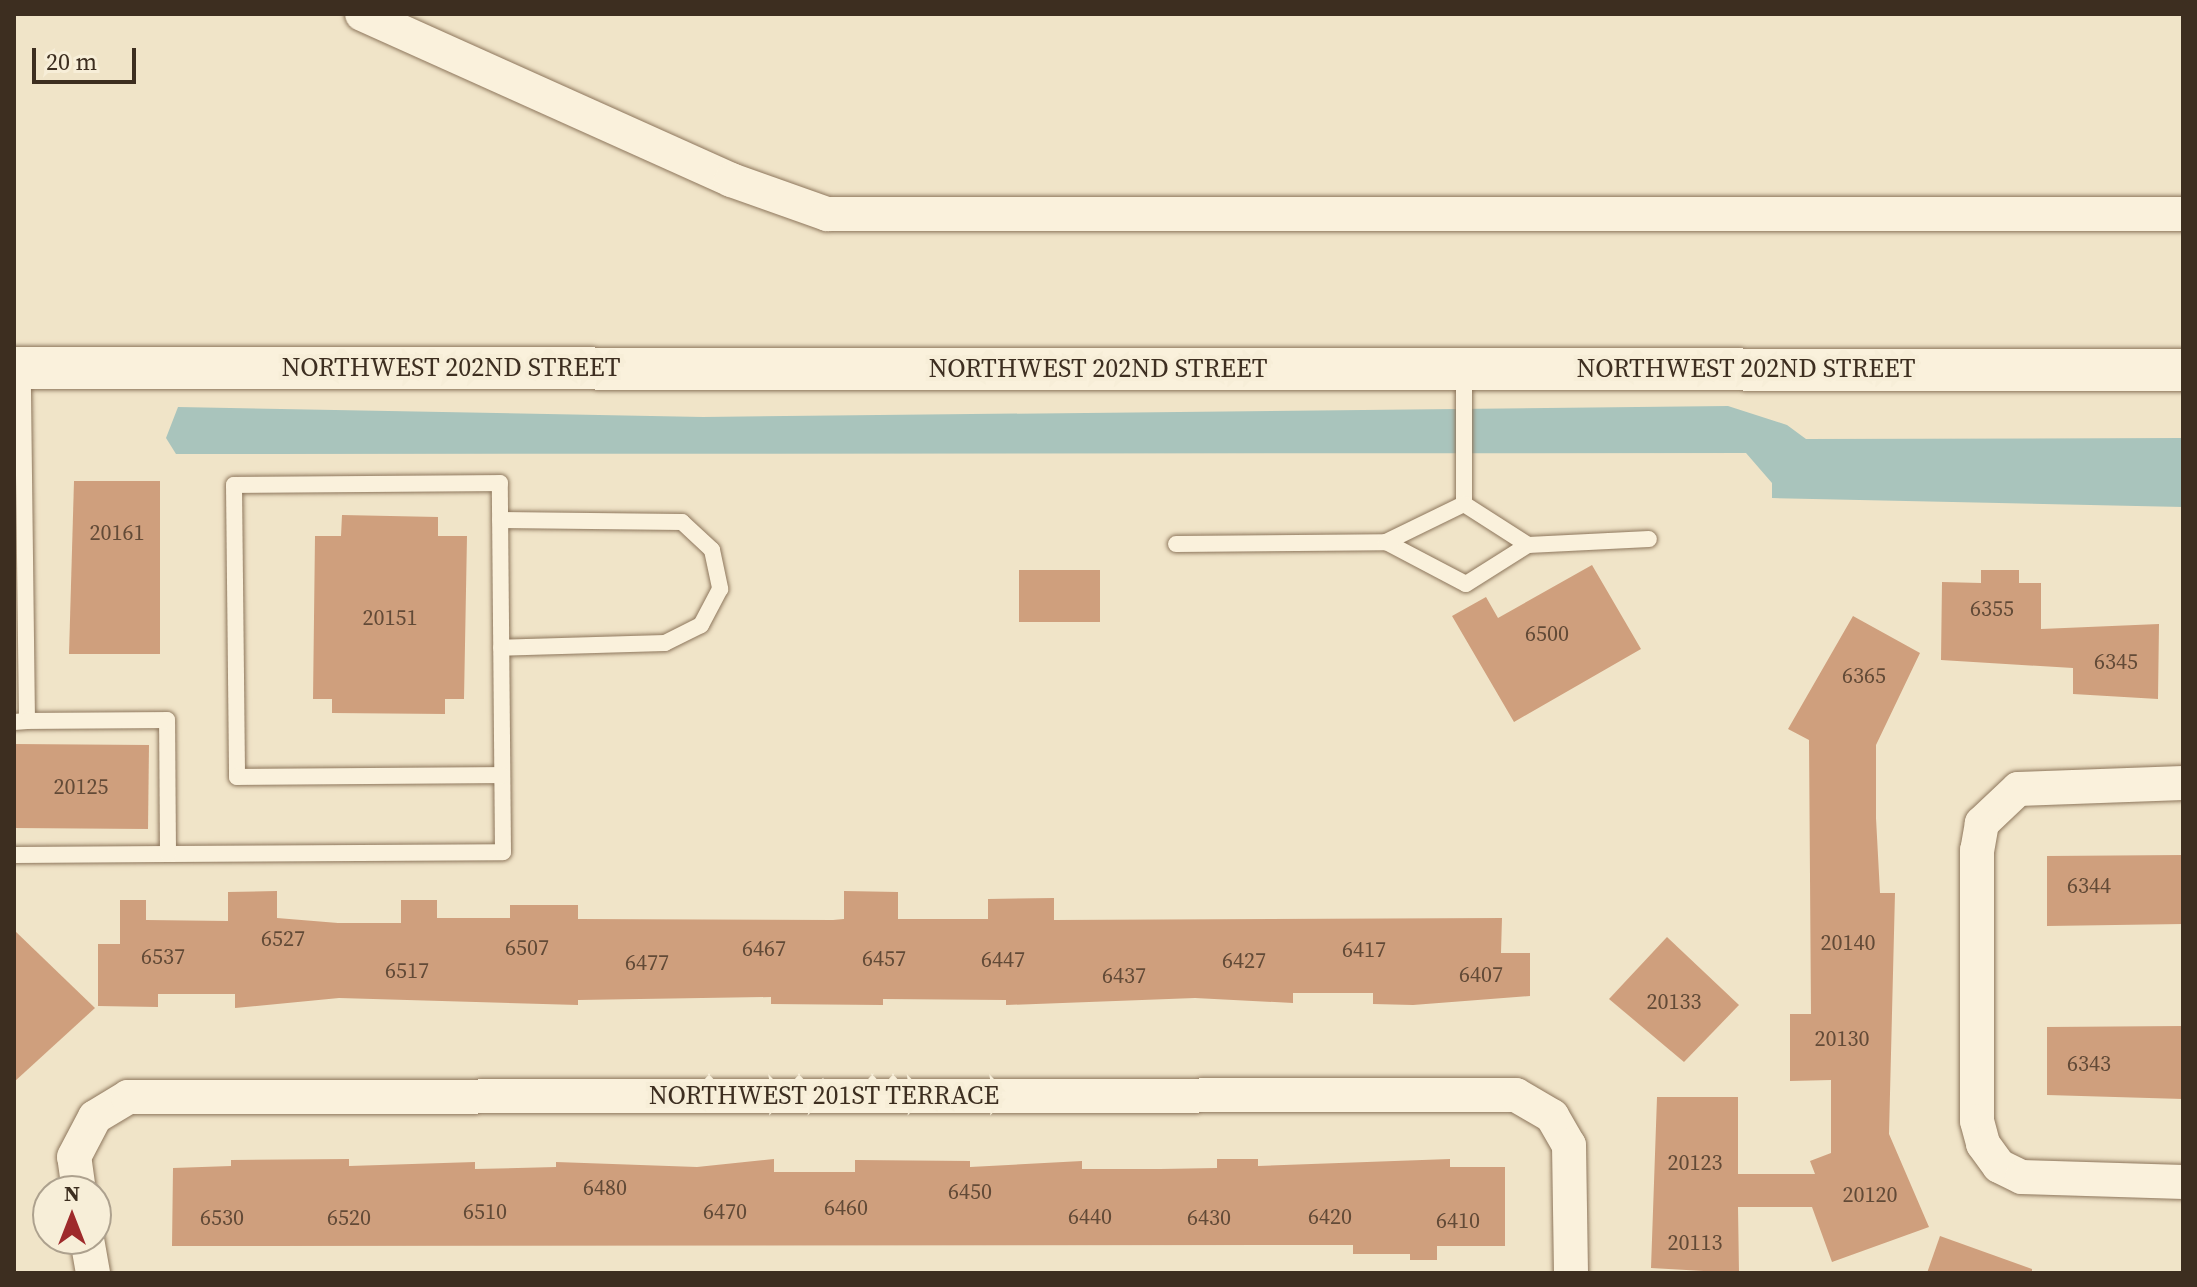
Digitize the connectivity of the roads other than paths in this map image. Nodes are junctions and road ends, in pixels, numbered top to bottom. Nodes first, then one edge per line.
1 (362, 14) edge
2 (2183, 214) edge
3 (18, 368) edge
4 (2183, 370) edge
5 (1464, 386) junction
6 (1464, 504) junction
7 (500, 520) junction
8 (1649, 539) dead end
9 (1386, 542) junction
10 (1176, 544) dead end
11 (1528, 545) junction
12 (501, 648) junction
13 (20, 722) edge
14 (502, 775) junction
15 (2183, 783) edge
16 (168, 854) junction
17 (14, 855) edge
18 (77, 1175) edge
19 (2183, 1182) edge
20 (1571, 1273) edge

1 - 2 street
3 - 5 street, NORTHWEST 202ND STREET
3 - 13 lane
4 - 5 street, NORTHWEST 202ND STREET
5 - 6 lane
6 - 9 lane
6 - 11 lane
7 - 12 lane
7 - 12 lane
7 - 14 lane
8 - 11 lane
9 - 10 lane
9 - 11 lane
12 - 14 lane
13 - 16 lane
14 - 16 lane
15 - 19 street
16 - 17 lane
18 - 20 street, NORTHWEST 201ST TERRACE

